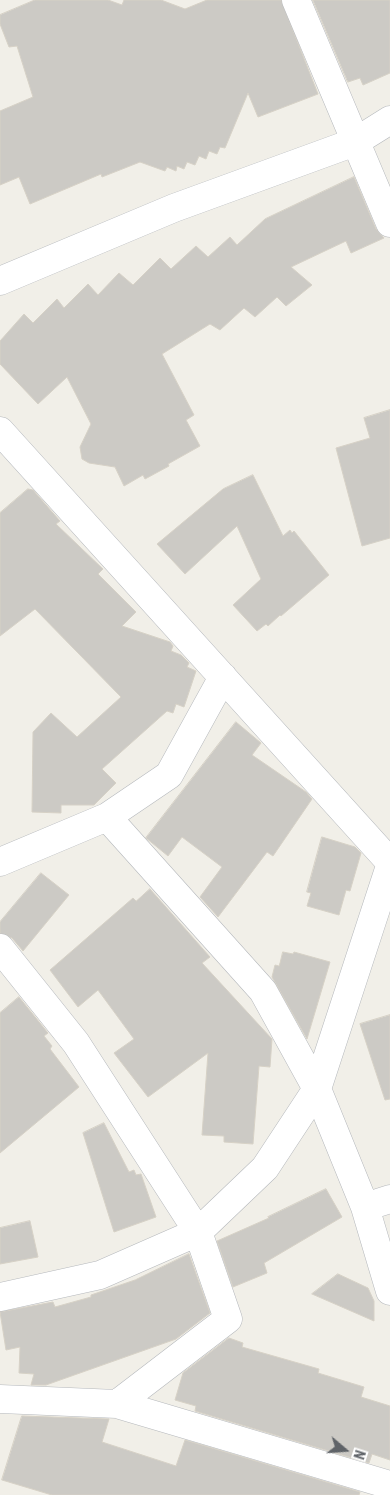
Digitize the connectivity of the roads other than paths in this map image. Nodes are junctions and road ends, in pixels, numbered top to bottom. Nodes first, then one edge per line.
1 (296, 0) edge
2 (390, 120) edge
3 (355, 142) junction
4 (390, 223) edge
5 (0, 281) edge
6 (0, 431) edge
7 (223, 677) junction
8 (107, 817) junction
9 (0, 862) edge
10 (390, 862) edge
11 (390, 866) edge
12 (0, 948) edge
13 (317, 1089) junction
14 (378, 1203) edge
15 (198, 1232) junction
16 (390, 1291) edge
17 (0, 1297) edge
18 (0, 1399) edge
19 (117, 1404) junction
20 (390, 1485) edge

1 - 3 street
2 - 3 street
3 - 4 street
3 - 5 street
6 - 7 street
7 - 8 street
7 - 10 street
8 - 9 street
8 - 13 street
11 - 13 street
12 - 15 street
13 - 14 street
13 - 15 street
14 - 16 street
15 - 17 street
15 - 19 street
18 - 19 street
19 - 20 street

